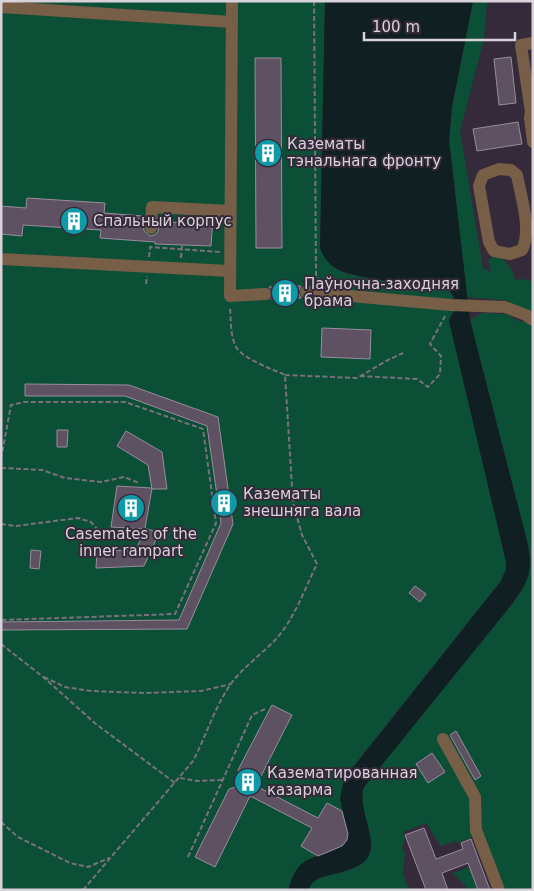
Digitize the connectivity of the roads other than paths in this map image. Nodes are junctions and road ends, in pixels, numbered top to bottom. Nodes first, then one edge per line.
1 (232, 1) edge
2 (1, 7) edge
3 (232, 22) junction
4 (533, 43) edge
5 (531, 118) edge
6 (533, 142) edge
7 (230, 211) junction
8 (151, 228) dead end
9 (530, 229) edge
10 (1, 259) edge
11 (229, 272) junction
12 (306, 292) tunnel mouth
13 (265, 294) tunnel mouth
14 (533, 320) edge
15 (443, 739) dead end
16 (499, 890) edge

1 - 3 street
2 - 3 street
3 - 7 street
4 - 5 street
5 - 6 street
7 - 8 street
7 - 11 street
9 - 9 street
10 - 11 street
11 - 13 street
12 - 14 street
15 - 16 street

